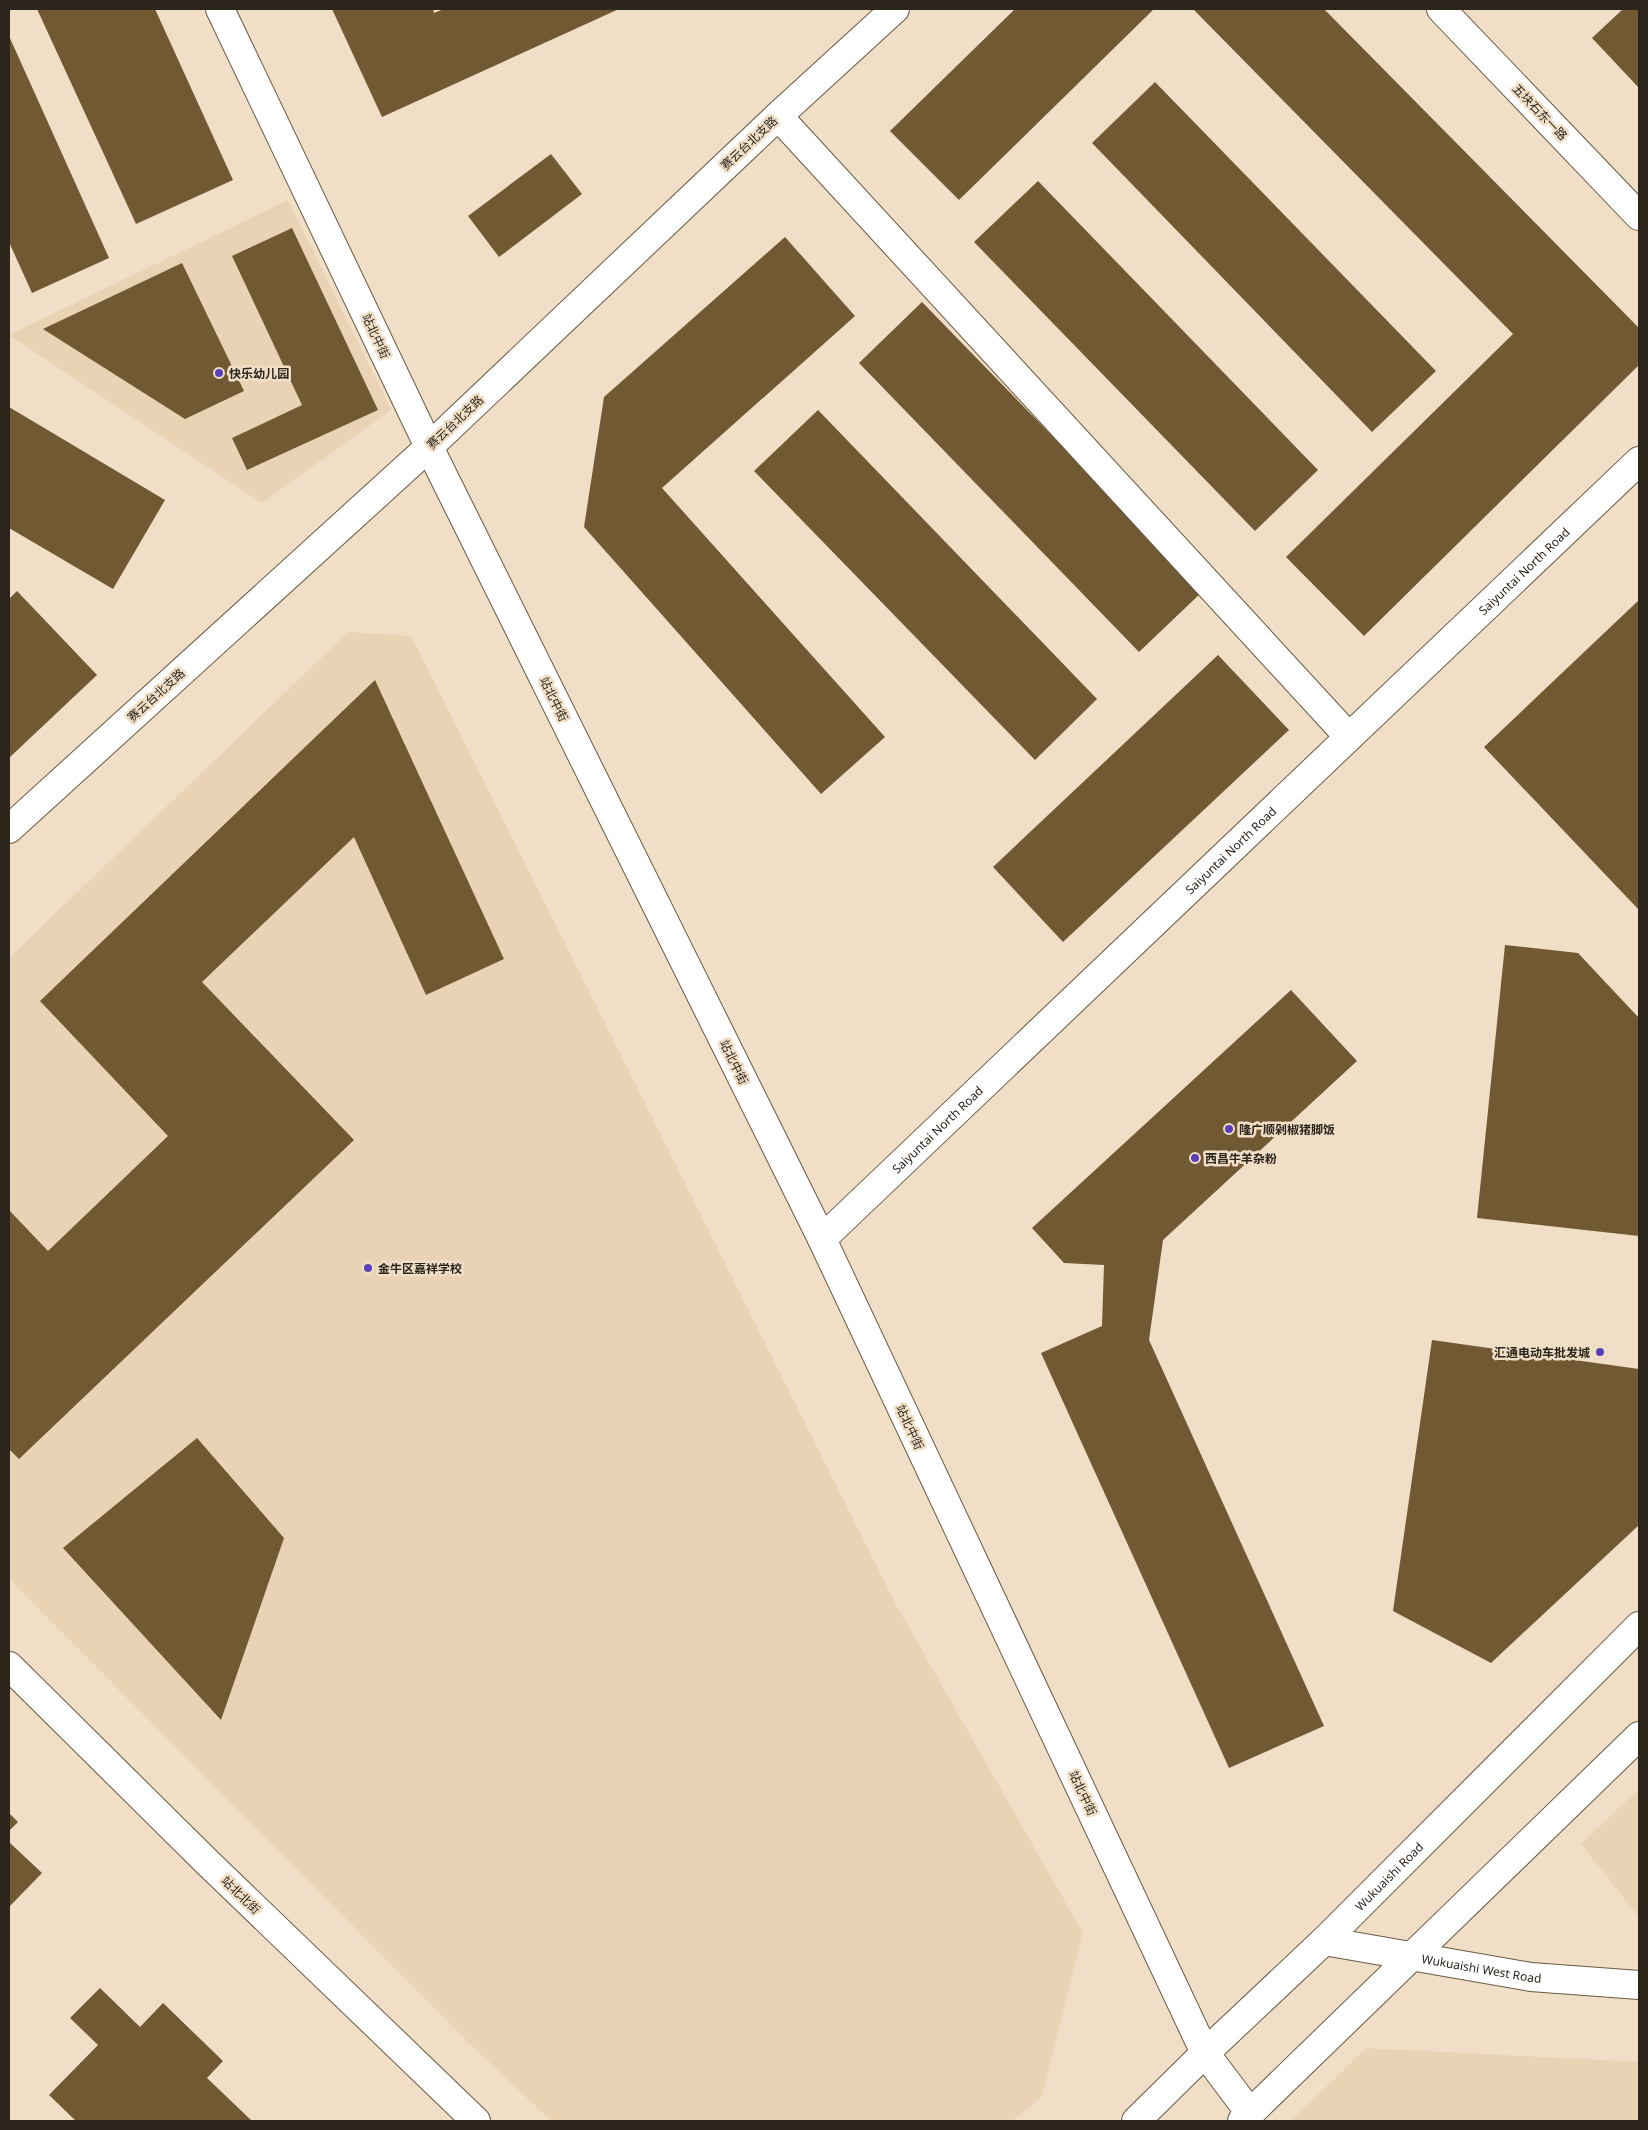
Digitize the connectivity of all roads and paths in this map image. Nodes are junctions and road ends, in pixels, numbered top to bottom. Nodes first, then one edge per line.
1 (220, 9) edge
2 (895, 9) edge
3 (1441, 9) edge
4 (778, 116) junction
5 (1639, 216) edge
6 (429, 447) junction
7 (1639, 461) edge
8 (1349, 737) junction
9 (9, 829) edge
10 (822, 1239) junction
11 (1639, 1626) edge
12 (9, 1666) edge
13 (1639, 1736) edge
14 (1324, 1941) junction
15 (1411, 1957) junction
16 (1639, 1985) edge
17 (1205, 2053) junction
18 (1246, 2117) edge
19 (476, 2121) edge
20 (1136, 2121) edge

1 - 6 street, 站北中街
2 - 4 street, 赛云台北支路
3 - 5 street, 五块石东一路
4 - 6 street, 赛云台北支路
4 - 8 street
6 - 9 street, 赛云台北支路
6 - 10 street, 站北中街
7 - 8 street, Saiyuntai North Road
8 - 10 street, Saiyuntai North Road
10 - 17 street, 站北中街
11 - 14 street, Wukuaishi Road
12 - 19 street, 站北北街
13 - 15 street
14 - 15 street, Wukuaishi West Road
14 - 17 street, Wukuaishi Road
15 - 16 street, Wukuaishi West Road
15 - 18 street
17 - 18 street, 站北中街
17 - 20 street, Wukuaishi Road

